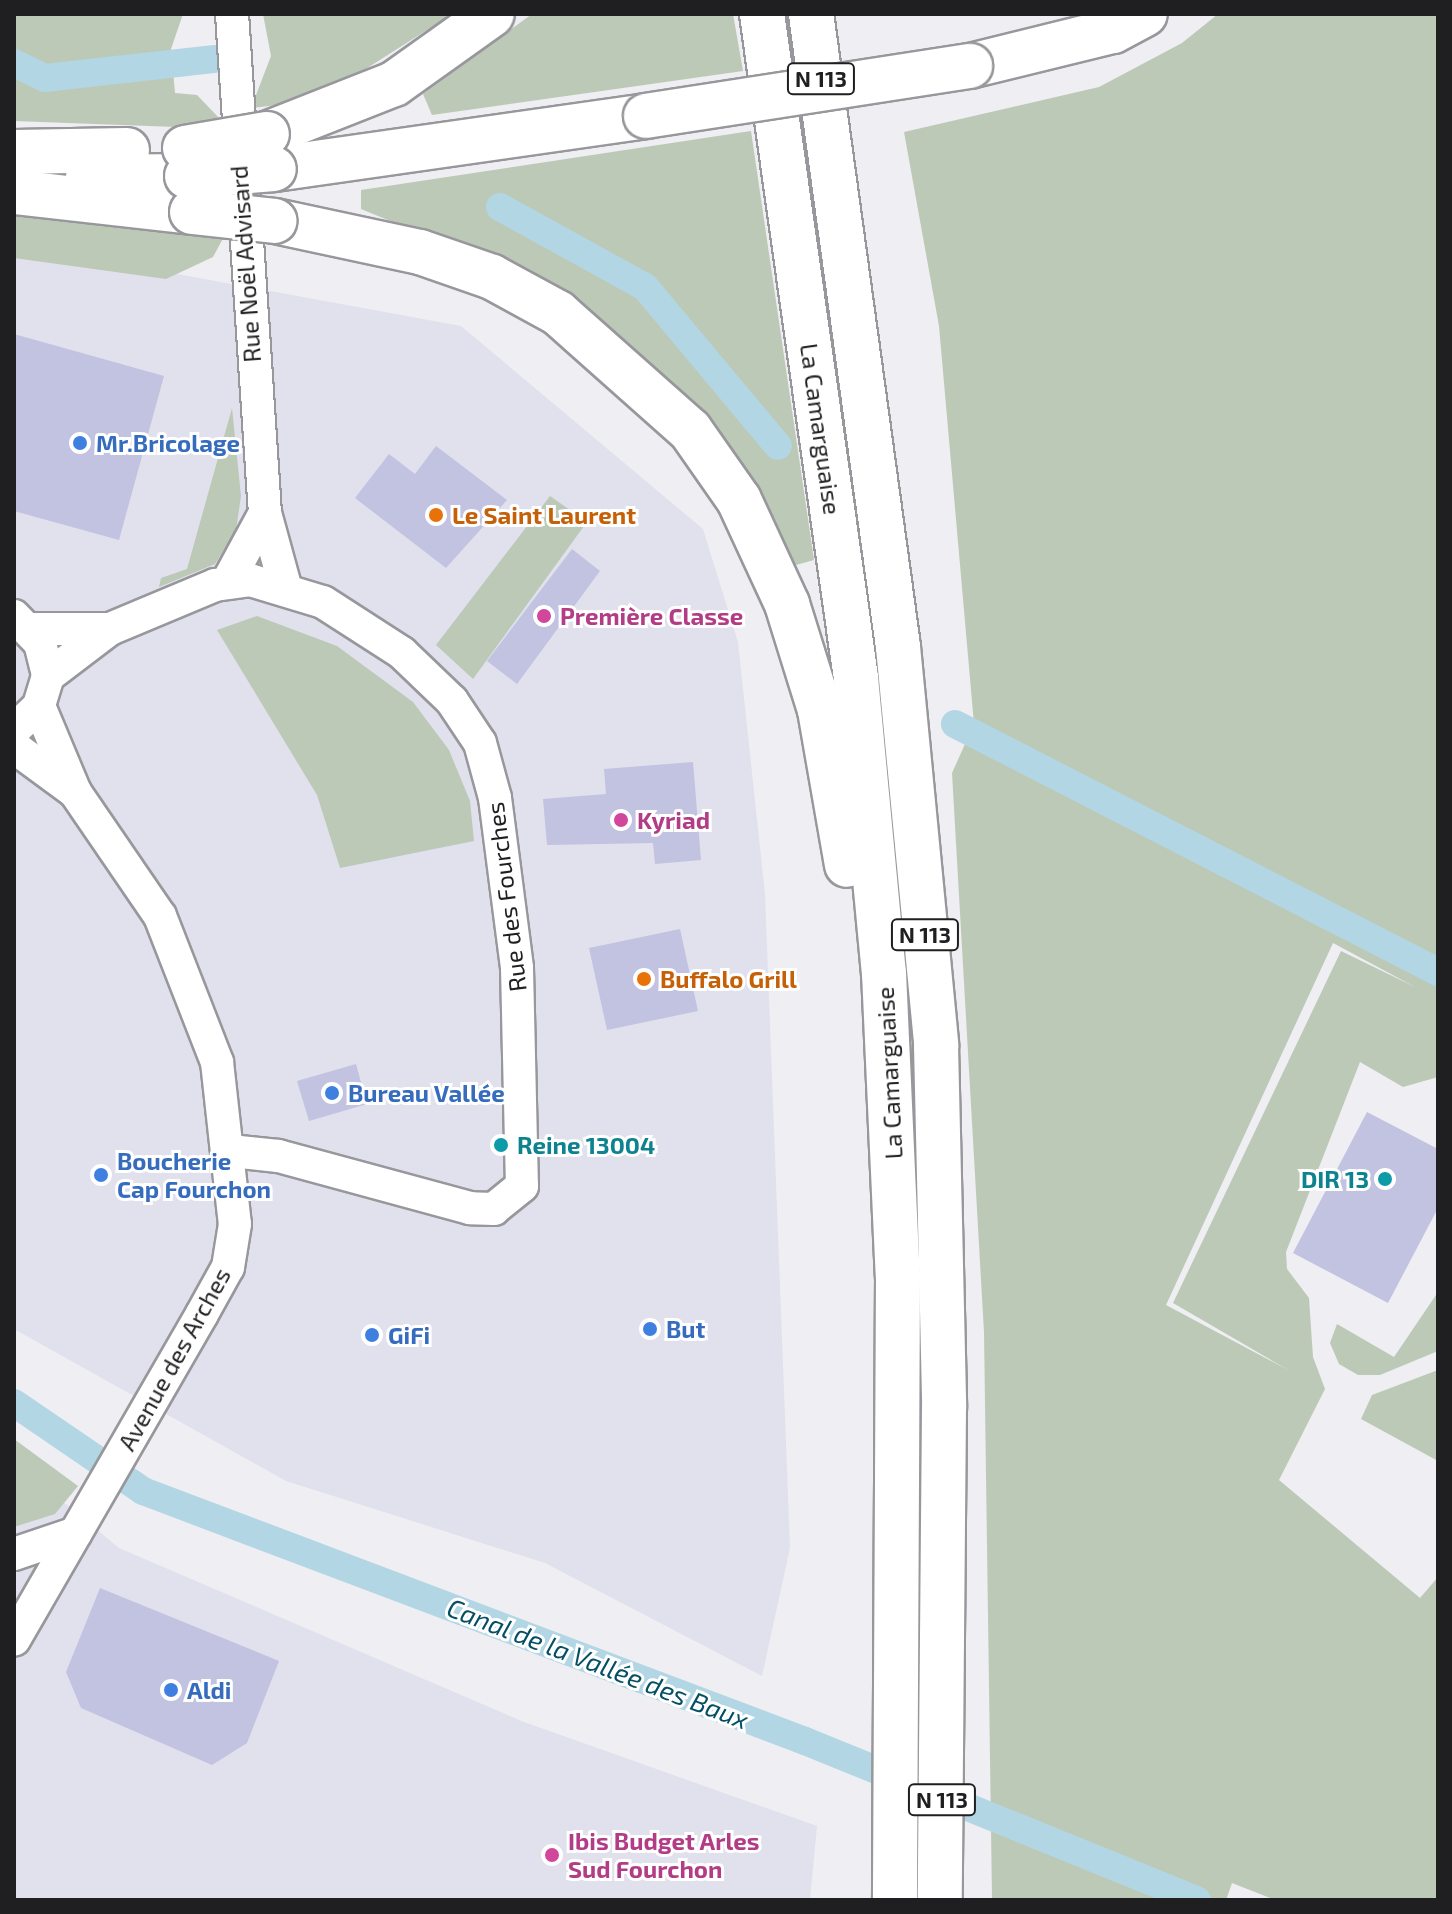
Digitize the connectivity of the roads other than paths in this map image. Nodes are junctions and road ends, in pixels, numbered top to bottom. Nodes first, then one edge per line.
1 (232, 14) edge
2 (492, 14) edge
3 (762, 14) edge
4 (811, 14) edge
5 (828, 14) edge
6 (1145, 14) edge
7 (832, 145) junction
8 (14, 152) edge
9 (270, 152) junction
10 (14, 173) edge
11 (188, 179) junction
12 (14, 192) edge
13 (265, 513) junction
14 (227, 583) junction
15 (285, 586) junction
16 (22, 623) edge
17 (110, 629) junction
18 (44, 691) junction
19 (14, 730) edge
20 (14, 747) edge
21 (75, 792) junction
22 (232, 1151) junction
23 (898, 1276) junction
24 (79, 1528) junction
25 (14, 1554) edge
26 (14, 1640) edge
27 (940, 1885) edge
28 (895, 1900) edge

1 - 13 street, Rue Noël Advisard
2 - 9 highway
3 - 23 highway, La Camarguaise / N 113
4 - 7 highway, La Camarguaise / N 113
5 - 7 highway
6 - 9 highway, bridge
7 - 27 highway, La Camarguaise / N 113
8 - 11 highway
9 - 11 highway, bridge
10 - 11 highway
11 - 12 highway
11 - 23 highway, bridge
13 - 14 street
13 - 15 street, Rue Noël Advisard
14 - 15 street, Rue des Fourches
14 - 17 street, Rue des Fourches
15 - 22 street, Rue des Fourches
16 - 17 street, Rue des Fourches
16 - 18 street, Avenue des Arches
17 - 18 street, Rue des Fourches
18 - 19 street, Rue des Fourches
18 - 21 street, Avenue des Arches
20 - 21 street, Avenue des Arches
21 - 22 street, Avenue des Arches
22 - 24 street, Avenue des Arches
23 - 28 highway, La Camarguaise / N 113
24 - 25 street
24 - 26 street, Avenue des Arches

